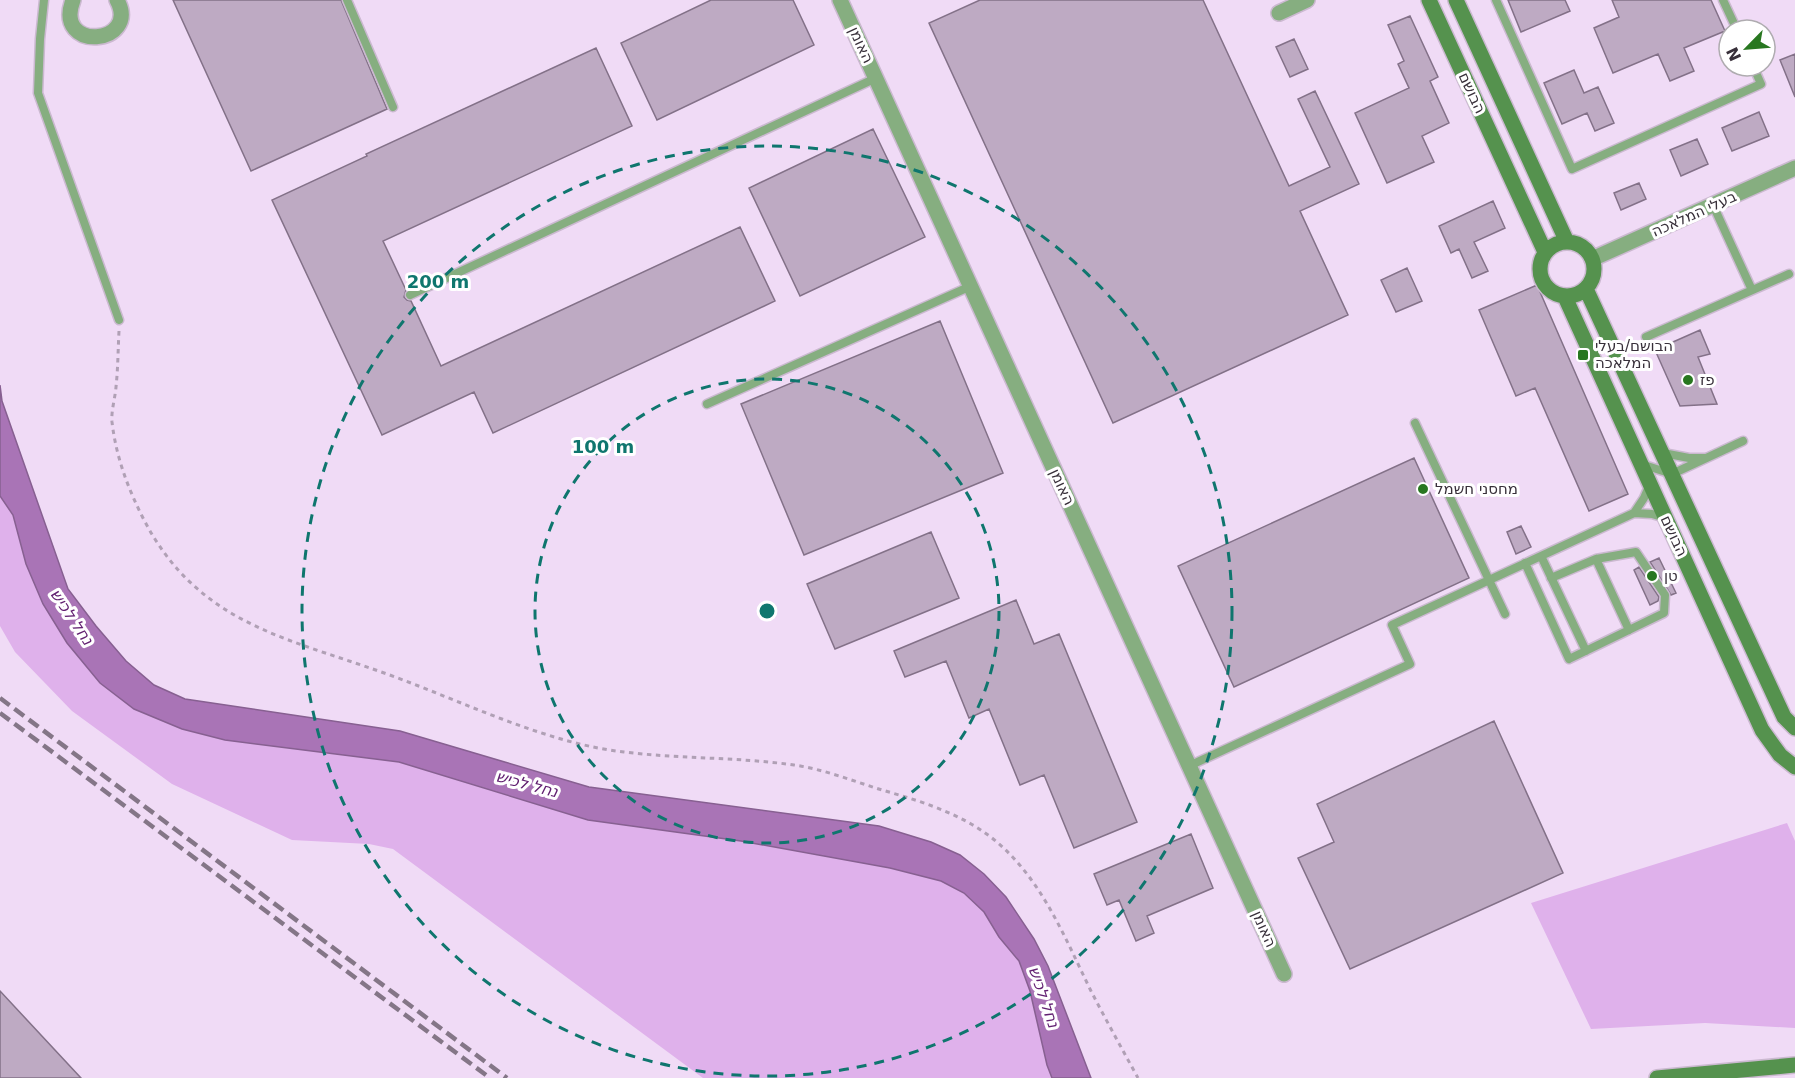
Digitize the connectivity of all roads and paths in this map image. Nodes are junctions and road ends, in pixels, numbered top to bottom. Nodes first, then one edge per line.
1 (44, 0) edge
2 (64, 0) edge
3 (73, 0) edge
4 (117, 0) edge
5 (347, 0) edge
6 (840, 0) edge
7 (1307, 0) edge
8 (1429, 0) edge
9 (1456, 0) edge
10 (1496, 0) edge
11 (1723, 0) edge
12 (1279, 13) dead end
13 (1731, 18) edge
14 (876, 78) junction
15 (1758, 78) edge
16 (393, 107) dead end
17 (1795, 168) edge
18 (1713, 205) junction
19 (1567, 242) junction
20 (1545, 252) junction
21 (1592, 259) junction
22 (1789, 274) dead end
23 (970, 286) junction
24 (1586, 289) junction
25 (1752, 290) junction
26 (410, 295) dead end
27 (1565, 297) junction
28 (119, 320) joint
29 (1646, 337) dead end
30 (706, 404) dead end
31 (1415, 423) dead end
32 (1743, 441) dead end
33 (1663, 453) junction
34 (1708, 458) junction
35 (1641, 464) junction
36 (1672, 474) junction
37 (1650, 484) junction
38 (1634, 513) junction
39 (1666, 518) junction
40 (1541, 556) junction
41 (1596, 559) junction
42 (1525, 563) junction
43 (1551, 578) junction
44 (1489, 580) junction
45 (1505, 615) dead end
46 (1629, 630) junction
47 (1586, 651) junction
48 (1795, 728) edge
49 (1189, 766) junction
50 (1795, 767) edge
51 (1284, 974) dead end
52 (1795, 1065) edge
53 (1138, 1078) edge
54 (1657, 1078) edge

1 - 28 lane
2 - 3 lane
3 - 4 street
5 - 16 lane
6 - 14 street, האומן
7 - 12 street
8 - 20 street, הבושם
9 - 19 street, הבושם
10 - 15 lane
11 - 13 lane
14 - 23 street, האומן
14 - 26 lane
17 - 18 street, בעלי המלאכה
18 - 21 street, בעלי המלאכה
18 - 25 lane
19 - 20 street
19 - 21 street
20 - 27 street
21 - 24 street
22 - 25 lane
23 - 30 lane
23 - 49 street, האומן
24 - 27 street
24 - 33 street, הבושם
25 - 29 lane
27 - 35 street, הבושם
28 - 53 path
31 - 44 lane
32 - 34 lane
33 - 34 lane
33 - 36 street, הבושם
34 - 36 lane
35 - 36 lane
35 - 37 street, הבושם
36 - 48 street, הבושם
37 - 38 lane
37 - 39 street, הבושם
38 - 39 lane
38 - 40 lane
39 - 50 street, הבושם
40 - 42 lane
40 - 43 lane
41 - 43 lane
41 - 46 lane
41 - 46 lane
42 - 44 lane
42 - 47 lane
43 - 47 lane
44 - 45 lane
44 - 49 lane
46 - 47 lane
49 - 51 street, האומן
52 - 54 street

